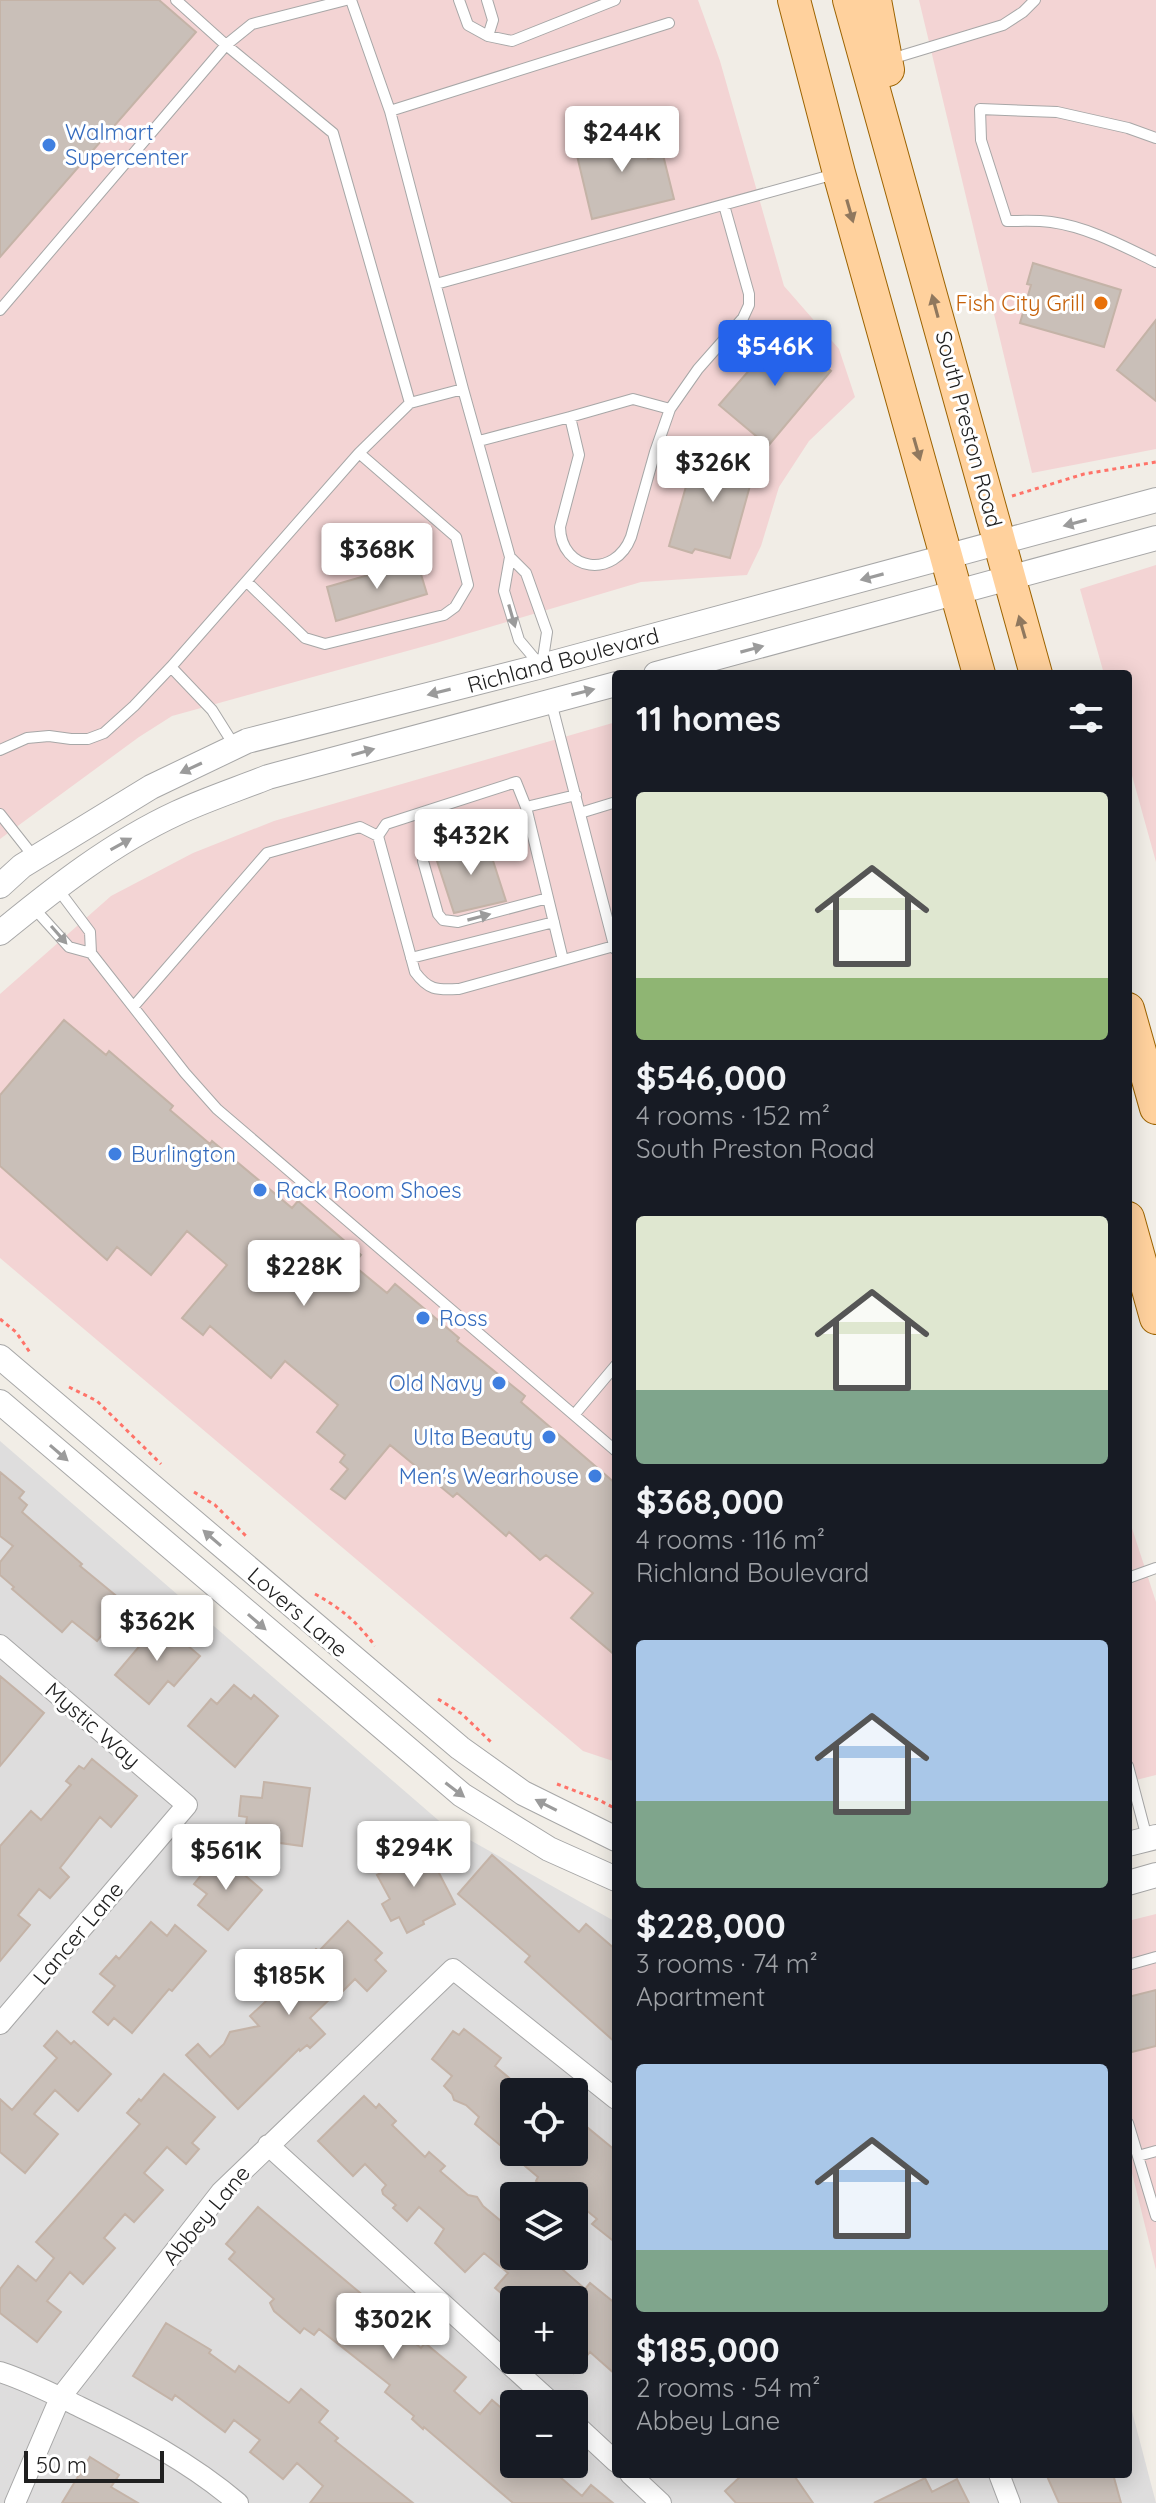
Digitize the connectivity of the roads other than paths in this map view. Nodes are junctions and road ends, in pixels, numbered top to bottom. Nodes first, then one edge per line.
1 (176, 0) edge
2 (349, 0) edge
3 (459, 0) edge
4 (487, 0) edge
5 (615, 0) edge
6 (777, 0) edge
7 (794, 0) edge
8 (849, 0) edge
9 (875, 0) edge
10 (1035, 0) edge
11 (669, 23) dead end
12 (488, 36) junction
13 (226, 45) junction
14 (887, 61) junction
15 (390, 111) junction
16 (828, 128) junction
17 (1156, 138) edge
18 (839, 173) junction
19 (905, 196) junction
20 (724, 205) junction
21 (1156, 262) edge
22 (436, 284) junction
23 (0, 310) edge
24 (463, 389) junction
25 (410, 403) junction
26 (670, 409) junction
27 (570, 417) junction
28 (479, 441) junction
29 (359, 453) junction
30 (1156, 500) edge
31 (1156, 538) edge
32 (999, 543) junction
33 (510, 557) junction
34 (947, 558) junction
35 (1009, 579) junction
36 (247, 582) junction
37 (958, 592) junction
38 (542, 666) junction
39 (171, 667) junction
40 (671, 670) edge
41 (978, 670) edge
42 (1035, 670) edge
43 (612, 685) edge
44 (551, 700) junction
45 (235, 747) junction
46 (0, 750) edge
47 (576, 795) junction
48 (612, 803) edge
49 (527, 812) junction
50 (580, 813) junction
51 (0, 814) edge
52 (378, 836) junction
53 (35, 858) junction
54 (5, 878) edge
55 (56, 887) junction
56 (548, 898) junction
57 (32, 906) junction
58 (554, 922) junction
59 (0, 933) edge
60 (612, 937) edge
61 (612, 950) edge
62 (91, 953) junction
63 (411, 958) junction
64 (563, 960) junction
65 (134, 1006) junction
66 (1132, 1023) edge
67 (1156, 1108) edge
68 (1132, 1232) edge
69 (1156, 1318) edge
70 (0, 1357) edge
71 (612, 1370) edge
72 (0, 1402) edge
73 (574, 1415) junction
74 (612, 1448) edge
75 (1156, 1568) edge
76 (1132, 1577) edge
77 (0, 1645) edge
78 (1132, 1784) edge
79 (187, 1805) joint
80 (612, 1837) edge
81 (1144, 1840) edge
82 (612, 1877) edge
83 (1154, 1878) edge
84 (1132, 1882) edge
85 (1156, 1957) edge
86 (1132, 1964) edge
87 (0, 2024) edge
88 (612, 2096) edge
89 (1132, 2136) edge
90 (268, 2145) junction
91 (1156, 2151) edge
92 (1138, 2156) junction
93 (1156, 2216) edge
94 (0, 2372) edge
95 (538, 2390) edge
96 (60, 2398) junction
97 (588, 2436) edge
98 (612, 2458) edge
99 (634, 2478) edge
100 (1001, 2478) edge
101 (15, 2503) edge
102 (238, 2503) edge
103 (661, 2503) edge
104 (1010, 2503) edge

1 - 13 lane
2 - 13 lane
2 - 15 lane
3 - 12 lane
4 - 12 lane
5 - 12 lane
6 - 16 main road
7 - 16 main road
8 - 19 main road, South Preston Road
9 - 14 main road
10 - 14 lane
11 - 15 lane
13 - 23 lane
13 - 25 lane
14 - 19 main road
15 - 22 lane
16 - 18 main road
17 - 21 lane
18 - 20 lane
18 -> 34 main road
32 -> 19 main road, South Preston Road
20 - 22 lane
20 - 26 lane
22 - 24 lane
24 - 25 lane
24 - 28 lane
25 - 29 lane
26 - 27 lane
26 - 27 lane
27 - 28 lane
28 - 33 lane
29 - 36 lane
29 - 36 lane
30 -> 32 street, Richland Boulevard
31 - 35 street, Richland Boulevard
32 - 34 street, Richland Boulevard
32 - 35 main road, South Preston Road
33 - 38 lane
33 -> 38 lane
34 - 37 main road
34 -> 38 street, Richland Boulevard
35 - 37 street, Richland Boulevard
42 -> 35 main road, South Preston Road
36 - 39 lane
40 -> 37 street, Richland Boulevard
37 - 41 main road
38 - 44 street
38 -> 45 street, Richland Boulevard
39 - 45 lane
39 - 46 lane
44 -> 43 street, Richland Boulevard
44 - 47 lane
55 -> 44 street, Richland Boulevard
45 -> 53 street, Richland Boulevard
47 - 49 lane
47 - 50 lane
48 - 50 lane
49 - 52 lane
49 - 56 lane
49 -> 56 lane
50 - 60 lane
51 - 53 lane
52 - 63 lane
52 - 65 lane
53 - 54 street, Richland Boulevard
53 - 55 street
54 - 57 street
55 - 57 street, Richland Boulevard
55 - 62 lane
56 - 58 lane
57 - 59 street, Richland Boulevard
57 -> 62 lane
58 - 63 lane
58 - 64 lane
61 - 64 lane
62 - 65 lane
63 - 64 lane
65 - 73 lane
66 - 67 main road
68 - 69 main road
80 -> 70 street, Lovers Lane
71 - 73 lane
72 -> 82 street, Lovers Lane
73 - 74 lane
75 - 76 lane
77 - 79 street, Mystic Way
78 - 81 lane
79 - 87 street, Lancer Lane
83 - 84 street
85 - 86 lane
88 - 90 street, Abbey Lane
89 - 92 lane
90 - 95 street
90 - 96 street, Abbey Lane
91 - 92 lane
92 - 93 lane
94 - 96 street
96 - 101 street, Abbey Lane
96 - 102 street
97 - 98 street
99 - 103 street
100 - 104 street

